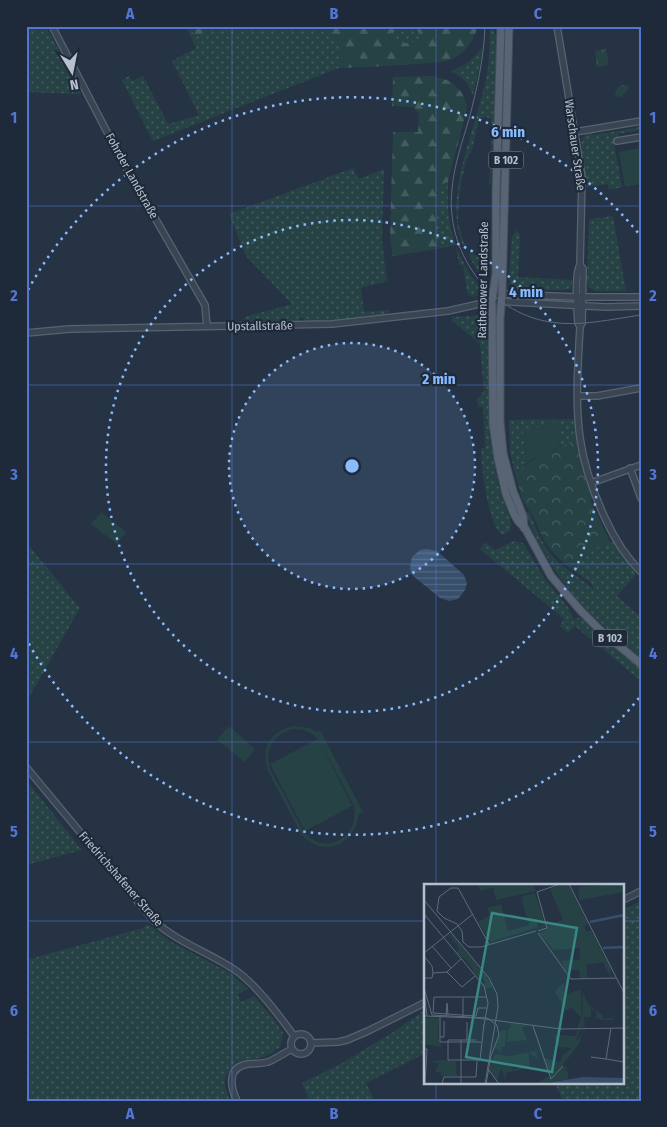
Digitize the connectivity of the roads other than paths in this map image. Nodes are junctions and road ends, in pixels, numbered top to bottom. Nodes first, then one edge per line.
1 (52, 26) edge
2 (501, 26) edge
3 (509, 26) edge
4 (557, 26) edge
5 (641, 121) edge
6 (575, 132) junction
7 (641, 137) edge
8 (616, 141) dead end
9 (580, 297) junction
10 (502, 298) junction
11 (641, 298) edge
12 (492, 302) junction
13 (580, 306) junction
14 (641, 306) edge
15 (208, 326) junction
16 (26, 334) edge
17 (641, 388) edge
18 (578, 396) junction
19 (641, 465) edge
20 (630, 468) junction
21 (591, 483) junction
22 (641, 498) edge
23 (524, 528) junction
24 (641, 572) edge
25 (641, 664) edge
26 (26, 767) edge
27 (641, 891) edge
28 (624, 900) edge
29 (424, 1003) edge
30 (294, 1036) junction
31 (311, 1044) junction
32 (292, 1049) junction
33 (237, 1101) edge

1 - 15 street, Fohrder Landstraße
2 - 12 main road, Rathenower Landstraße / B 102
3 - 10 main road, Rathenower Landstraße / B 102
4 - 6 street, Warschauer Straße
5 - 6 street
6 - 9 street, Warschauer Straße
7 - 8 street
9 - 10 street
9 - 11 street
9 - 13 street, Warschauer Straße
10 - 12 street, Upstallstraße
10 - 13 street
10 - 23 main road, Rathenower Landstraße / B 102
12 - 15 street, Upstallstraße
12 - 23 main road, Rathenower Landstraße / B 102
13 - 14 street
13 - 18 street, Warschauer Straße
15 - 16 street, Upstallstraße
17 - 18 street
18 - 21 street, Warschauer Straße
19 - 20 street
20 - 21 street
20 - 22 street
21 - 24 street, Warschauer Straße
23 - 25 main road, Rathenower Landstraße / B 102
26 - 30 street, Friedrichshafener Straße
27 - 28 street
29 - 31 street, Friedrichshafener Straße
30 - 31 street, Friedrichshafener Straße
30 - 32 street
31 - 32 street, Friedrichshafener Straße
32 - 33 street

